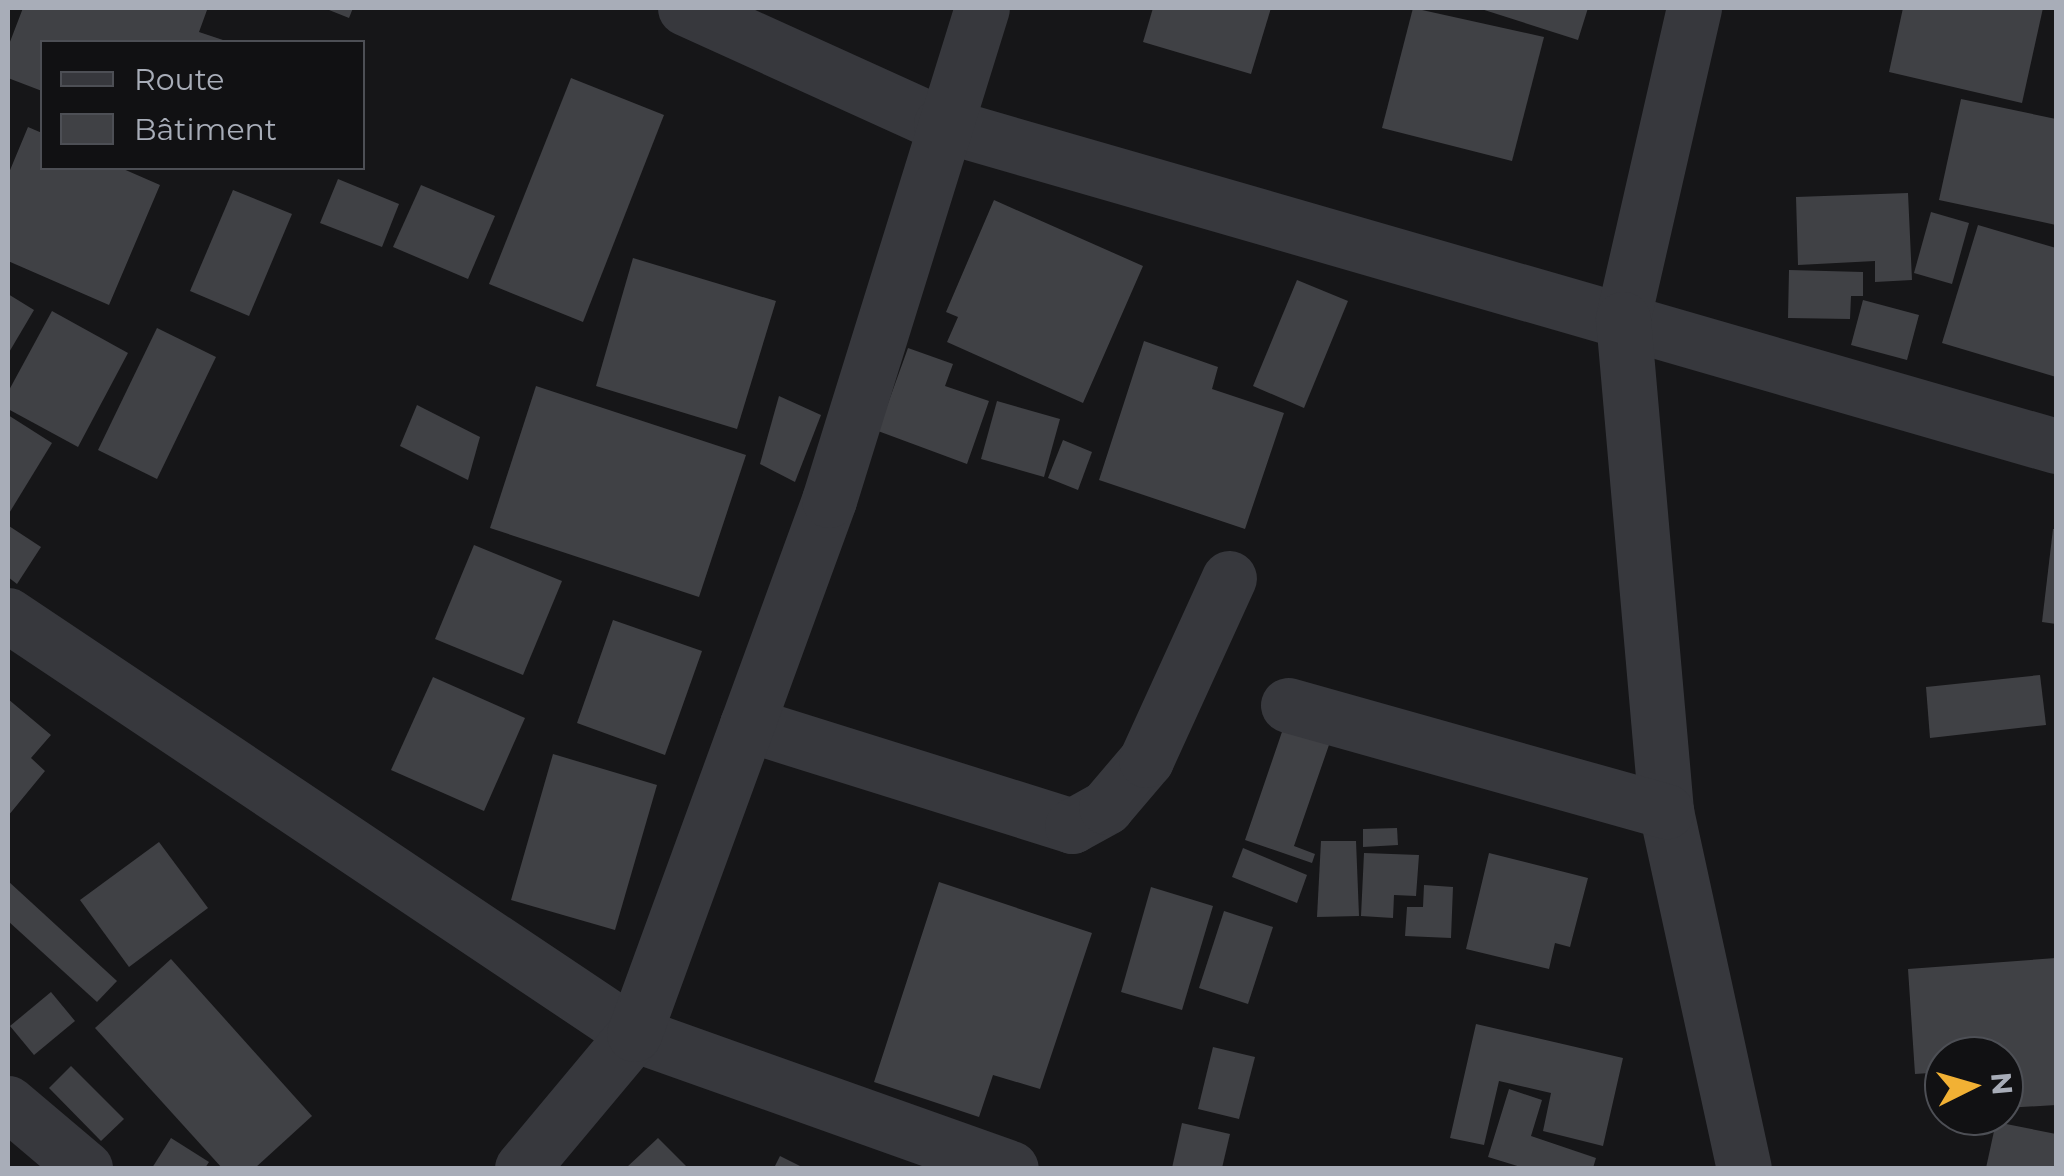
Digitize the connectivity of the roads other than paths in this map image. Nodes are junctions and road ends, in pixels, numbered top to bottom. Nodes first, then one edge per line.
1 (685, 8) edge
2 (982, 8) edge
3 (1694, 8) edge
4 (941, 124) junction
5 (1623, 319) junction
6 (2056, 446) edge
7 (1229, 578) dead end
8 (8, 616) edge
9 (1288, 705) dead end
10 (747, 724) junction
11 (1666, 811) junction
12 (634, 1034) junction
13 (8, 1103) edge
14 (85, 1168) edge
15 (522, 1168) edge
16 (1011, 1168) edge
17 (1744, 1168) edge

1 - 4 street
2 - 4 street
3 - 5 street
4 - 5 street
4 - 10 street
5 - 6 street
5 - 11 street
7 - 10 street
8 - 12 street
9 - 11 street
10 - 12 street
11 - 17 street
12 - 15 street
12 - 16 street
13 - 14 street

